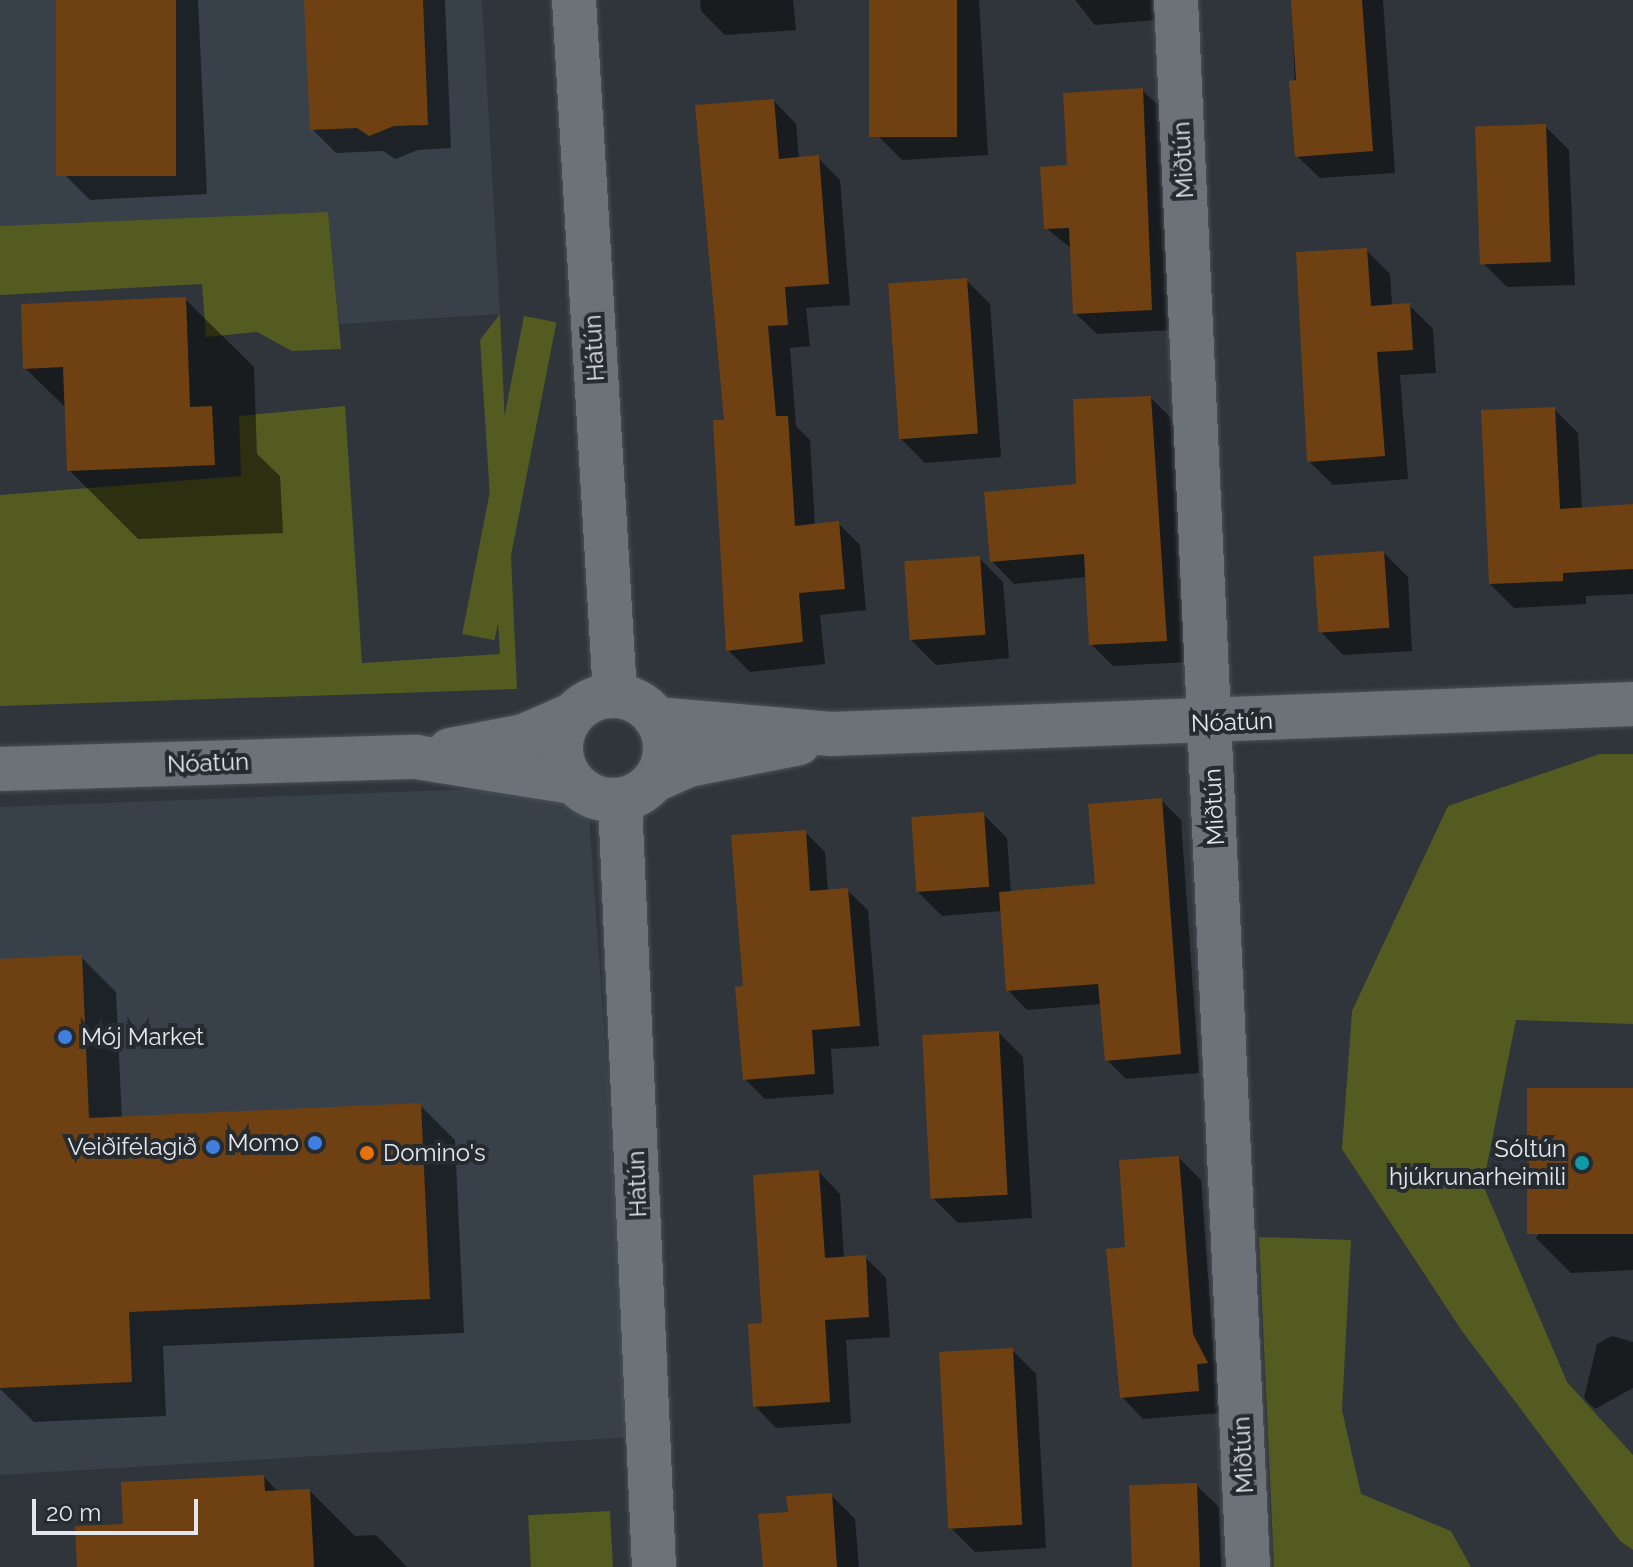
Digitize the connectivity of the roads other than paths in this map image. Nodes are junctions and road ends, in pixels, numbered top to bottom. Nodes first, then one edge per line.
1 (574, 0) edge
2 (1176, 0) edge
3 (615, 695) junction
4 (1633, 704) edge
5 (572, 715) junction
6 (656, 719) junction
7 (1210, 723) junction
8 (831, 734) junction
9 (416, 757) junction
10 (0, 769) edge
11 (572, 782) junction
12 (637, 790) junction
13 (654, 1567) edge
14 (1248, 1567) edge

1 - 3 street, Hátún
2 - 7 street, Miðtún
3 - 5 street, Nóatún
3 - 6 street, Nóatún
4 - 7 street, Nóatún
5 - 9 street, Nóatún
5 - 11 street
6 - 8 street, Nóatún
6 - 12 street
7 - 8 street, Nóatún
7 - 14 street, Miðtún
8 - 12 street, Nóatún
9 - 10 street, Nóatún
9 - 11 street, Nóatún
11 - 12 street, Nóatún
12 - 13 street, Hátún

